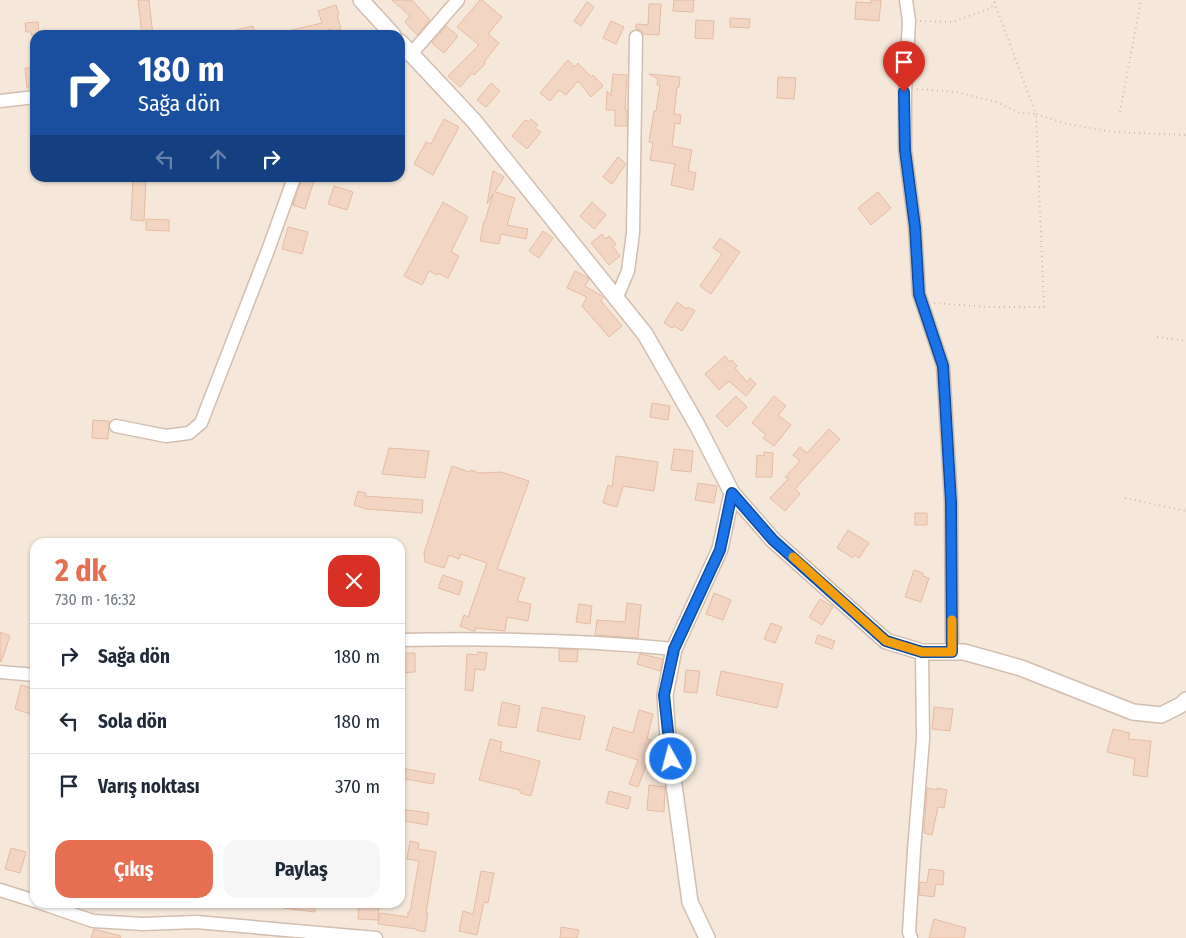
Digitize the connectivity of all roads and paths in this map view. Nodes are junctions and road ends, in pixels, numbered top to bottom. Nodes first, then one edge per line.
1 (361, 0) edge
2 (458, 0) edge
3 (906, 0) edge
4 (1141, 0) edge
5 (995, 1) edge
6 (909, 21) junction
7 (388, 30) edge
8 (636, 37) dead end
9 (405, 54) edge
10 (905, 88) junction
11 (30, 98) edge
12 (0, 101) edge
13 (1120, 112) dead end
14 (1036, 114) junction
15 (1186, 135) edge
16 (293, 182) edge
17 (616, 299) junction
18 (922, 302) junction
19 (1157, 337) dead end
20 (1186, 341) edge
21 (116, 426) dead end
22 (732, 493) junction
23 (1125, 498) dead end
24 (1186, 511) edge
25 (405, 640) edge
26 (674, 649) junction
27 (922, 652) junction
28 (952, 652) junction
29 (0, 672) edge
30 (30, 675) edge
31 (1186, 700) edge
32 (0, 890) edge
33 (30, 900) edge
34 (55, 908) edge
35 (376, 938) edge
36 (707, 938) edge
37 (911, 938) edge

1 - 7 street
2 - 9 street
3 - 6 street
4 - 13 path
5 - 6 path
5 - 14 path
6 - 10 street
8 - 17 street
9 - 17 street
10 - 14 path
10 - 18 street
11 - 12 street
14 - 15 path
14 - 18 path
16 - 21 street
17 - 22 street
18 - 28 street
19 - 20 path
22 - 26 street
22 - 27 street
23 - 24 path
25 - 26 street
26 - 36 street
27 - 28 street
27 - 37 street
28 - 31 street
29 - 30 street
32 - 33 street
34 - 35 street

